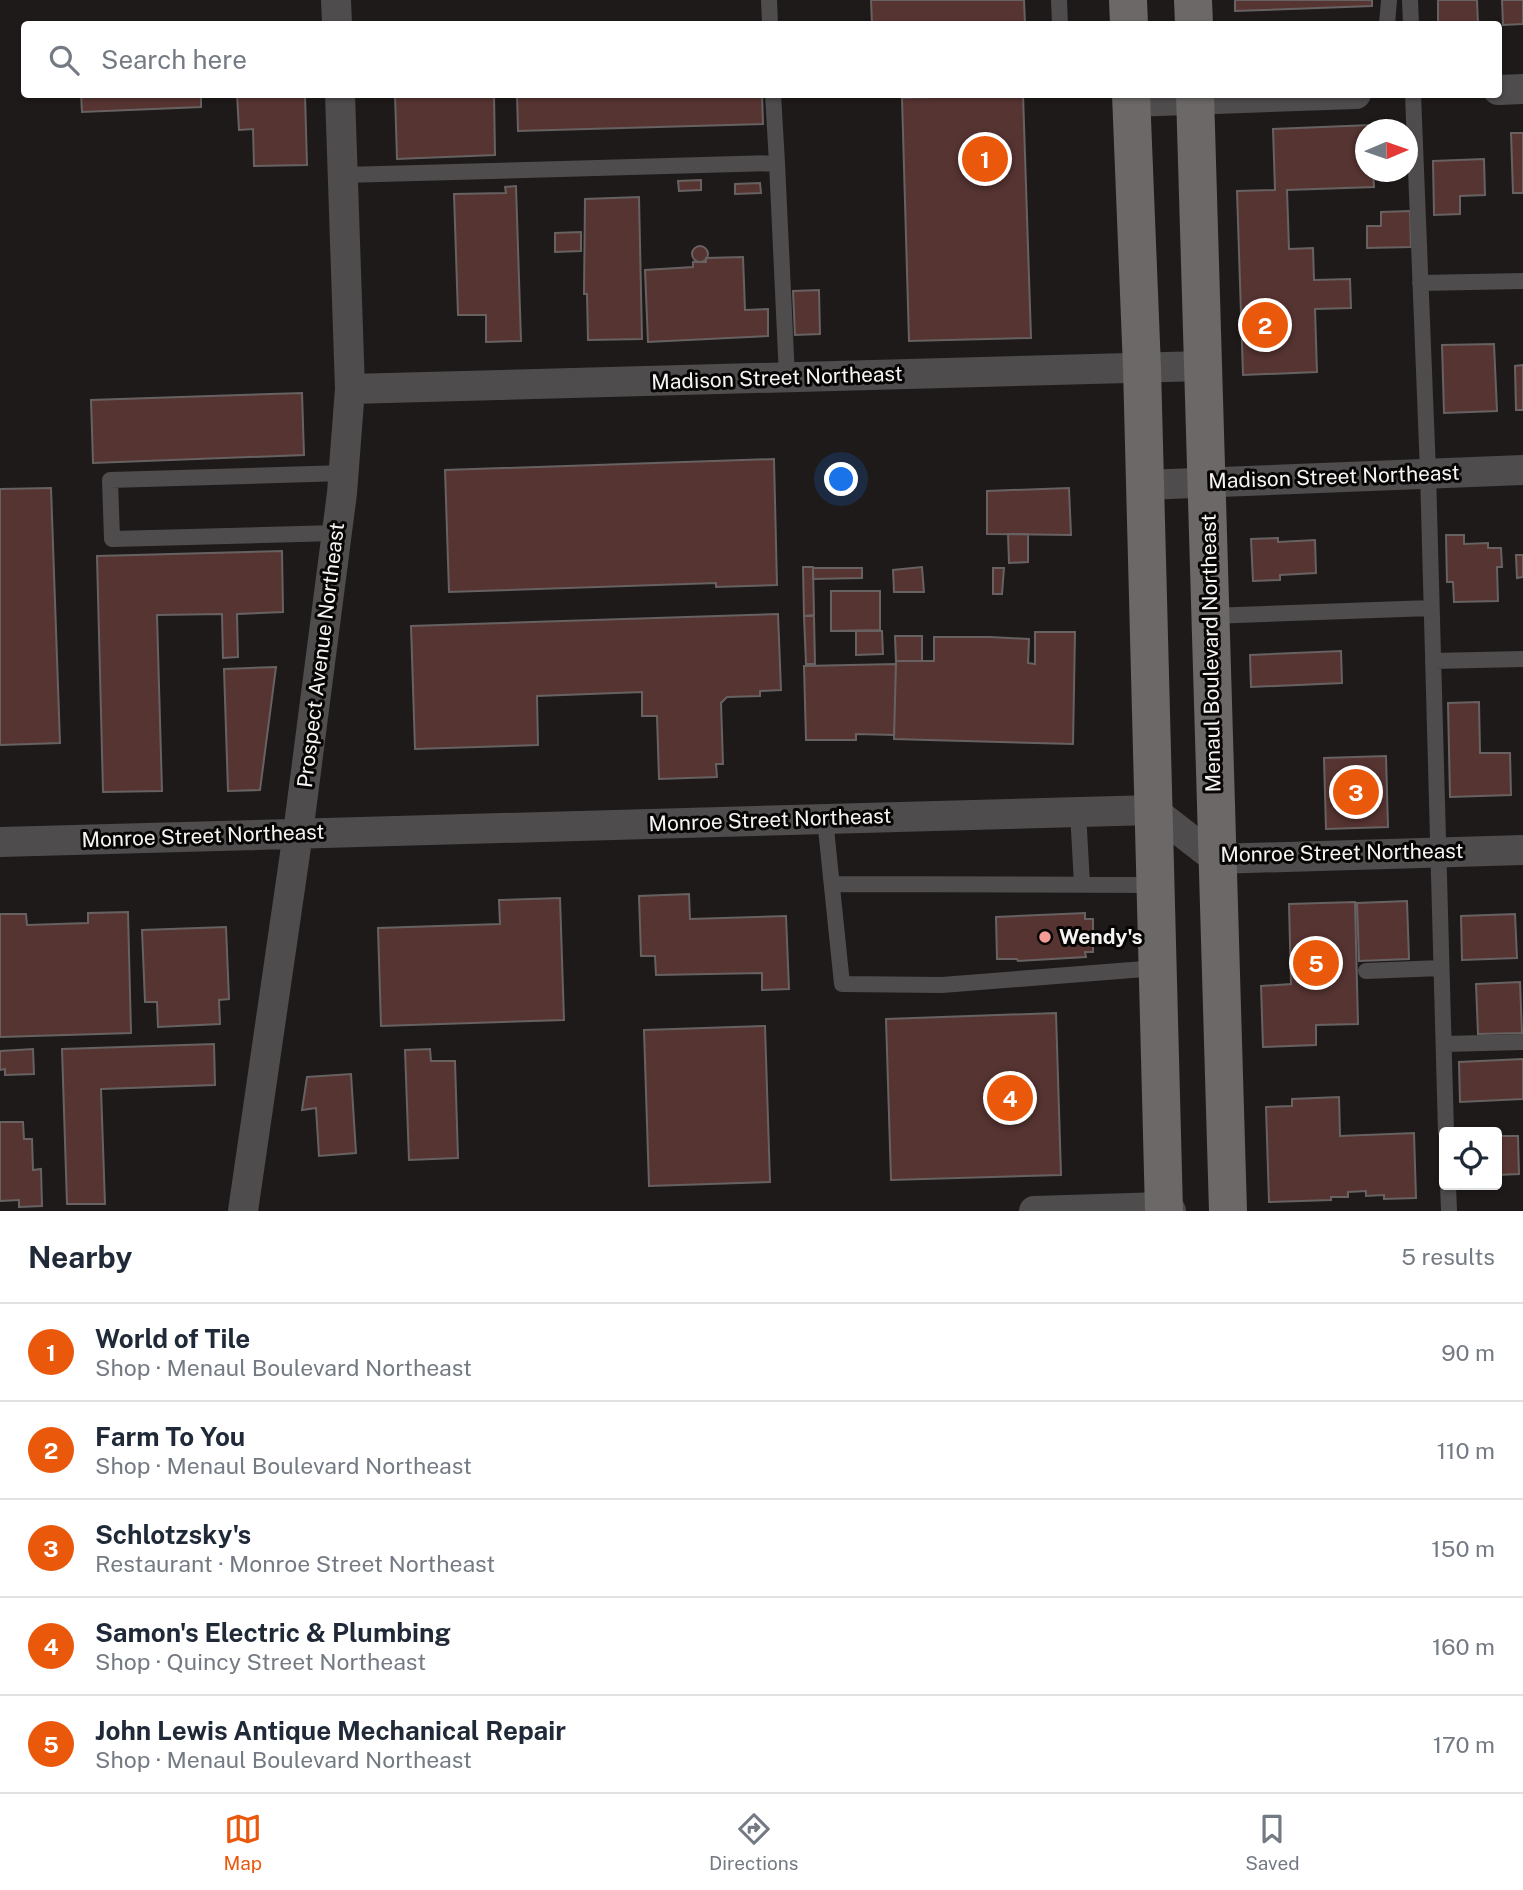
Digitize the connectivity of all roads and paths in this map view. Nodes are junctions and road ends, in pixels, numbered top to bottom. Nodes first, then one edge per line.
1 (336, 0) edge
2 (769, 0) edge
3 (1059, 0) edge
4 (1128, 0) edge
5 (1193, 0) edge
6 (1389, 0) edge
7 (1410, 0) edge
8 (337, 21) edge
9 (770, 21) edge
10 (1060, 21) edge
11 (1129, 21) edge
12 (1194, 21) edge
13 (1387, 21) edge
14 (1411, 21) edge
15 (1523, 89) edge
16 (1502, 90) edge
17 (340, 98) edge
18 (774, 98) edge
19 (1131, 98) edge
20 (1195, 98) edge
21 (1413, 98) edge
22 (777, 163) junction
23 (343, 175) junction
24 (1523, 281) edge
25 (1420, 282) junction
26 (1204, 366) junction
27 (1142, 368) junction
28 (787, 377) junction
29 (350, 389) junction
30 (1523, 470) edge
31 (1428, 472) junction
32 (344, 473) junction
33 (1207, 482) junction
34 (1144, 485) junction
35 (337, 533) junction
36 (1431, 608) junction
37 (1210, 616) junction
38 (1523, 659) edge
39 (1433, 661) junction
40 (1153, 810) junction
41 (1078, 813) junction
42 (825, 819) junction
43 (298, 833) junction
44 (0, 842) edge
45 (1523, 850) edge
46 (1437, 853) junction
47 (1216, 859) junction
48 (833, 884) junction
49 (1082, 884) junction
50 (1155, 885) junction
51 (1157, 968) junction
52 (1441, 968) junction
53 (1366, 971) dead end
54 (1523, 1042) edge
55 (1444, 1044) junction
56 (1446, 1127) edge
57 (1448, 1190) edge
58 (1085, 1210) edge
59 (1166, 1210) edge
60 (243, 1211) edge
61 (1034, 1211) edge
62 (1228, 1211) edge
63 (1449, 1211) edge

1 - 8 street
2 - 9 lane
3 - 10 lane
4 - 11 main road
5 - 12 main road
6 - 13 lane
7 - 14 lane
15 - 16 street
17 - 23 street, Prospect Avenue Northeast
18 - 22 lane
19 - 27 main road
20 - 26 main road, Menaul Boulevard Northeast
21 - 25 lane
22 - 23 lane
22 - 28 lane
23 - 29 street, Prospect Avenue Northeast
24 - 25 lane
25 - 31 lane
26 - 27 street, Madison Street Northeast
26 - 33 main road, Menaul Boulevard Northeast
27 - 28 street, Madison Street Northeast
27 - 34 main road
28 - 29 street, Madison Street Northeast
29 - 32 street, Prospect Avenue Northeast
30 - 31 street, Madison Street Northeast
31 - 33 street, Madison Street Northeast
31 - 36 lane
32 - 35 street, Prospect Avenue Northeast
32 - 35 lane
33 - 34 street, Madison Street Northeast
33 - 37 main road, Menaul Boulevard Northeast
34 - 40 main road
35 - 43 street, Prospect Avenue Northeast
36 - 37 lane
36 - 39 lane
37 - 47 main road, Menaul Boulevard Northeast
38 - 39 lane
39 - 46 lane
40 - 41 street, Monroe Street Northeast
40 - 47 street, Monroe Street Northeast
40 - 50 main road
41 - 42 street, Monroe Street Northeast
41 - 49 lane
42 - 43 street, Monroe Street Northeast
42 - 48 lane
43 - 44 street, Monroe Street Northeast
43 - 60 street, Prospect Avenue Northeast
45 - 46 street, Monroe Street Northeast
46 - 47 street, Monroe Street Northeast
46 - 52 lane
47 - 62 main road, Menaul Boulevard Northeast
48 - 49 lane
48 - 51 lane
49 - 50 lane
50 - 51 main road
51 - 59 main road
52 - 53 lane
52 - 55 lane
54 - 55 lane
55 - 56 lane
57 - 63 lane
58 - 59 street
58 - 61 street

